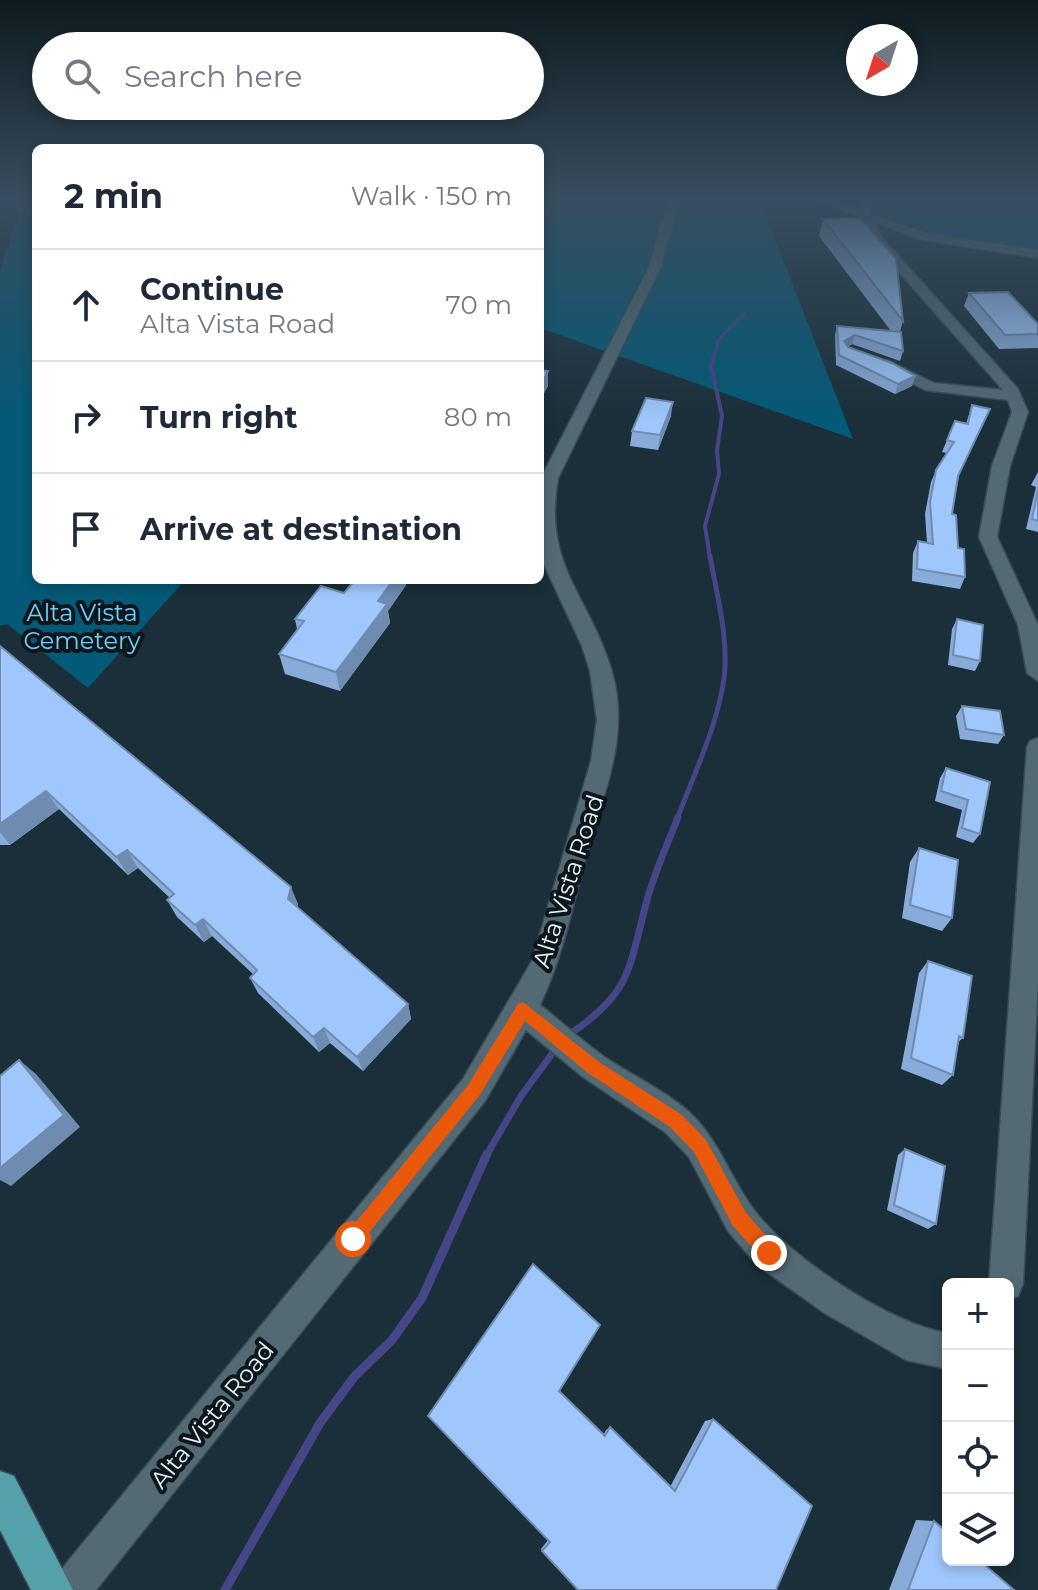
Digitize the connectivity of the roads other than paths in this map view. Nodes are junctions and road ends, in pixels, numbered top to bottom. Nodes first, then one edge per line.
1 (652, 273) edge
2 (906, 273) edge
3 (865, 356) edge
4 (1014, 396) junction
5 (544, 494) edge
6 (544, 514) edge
7 (1038, 673) edge
8 (1038, 747) edge
9 (523, 1009) junction
10 (1006, 1278) edge
11 (942, 1350) edge
12 (0, 1490) edge
13 (53, 1590) edge
14 (70, 1590) edge

1 - 5 street, Alta Vista Road
2 - 4 street
3 - 4 street
4 - 7 street
6 - 9 street, Alta Vista Road
8 - 10 street
9 - 11 street
9 - 14 street, Alta Vista Road
12 - 13 main road

